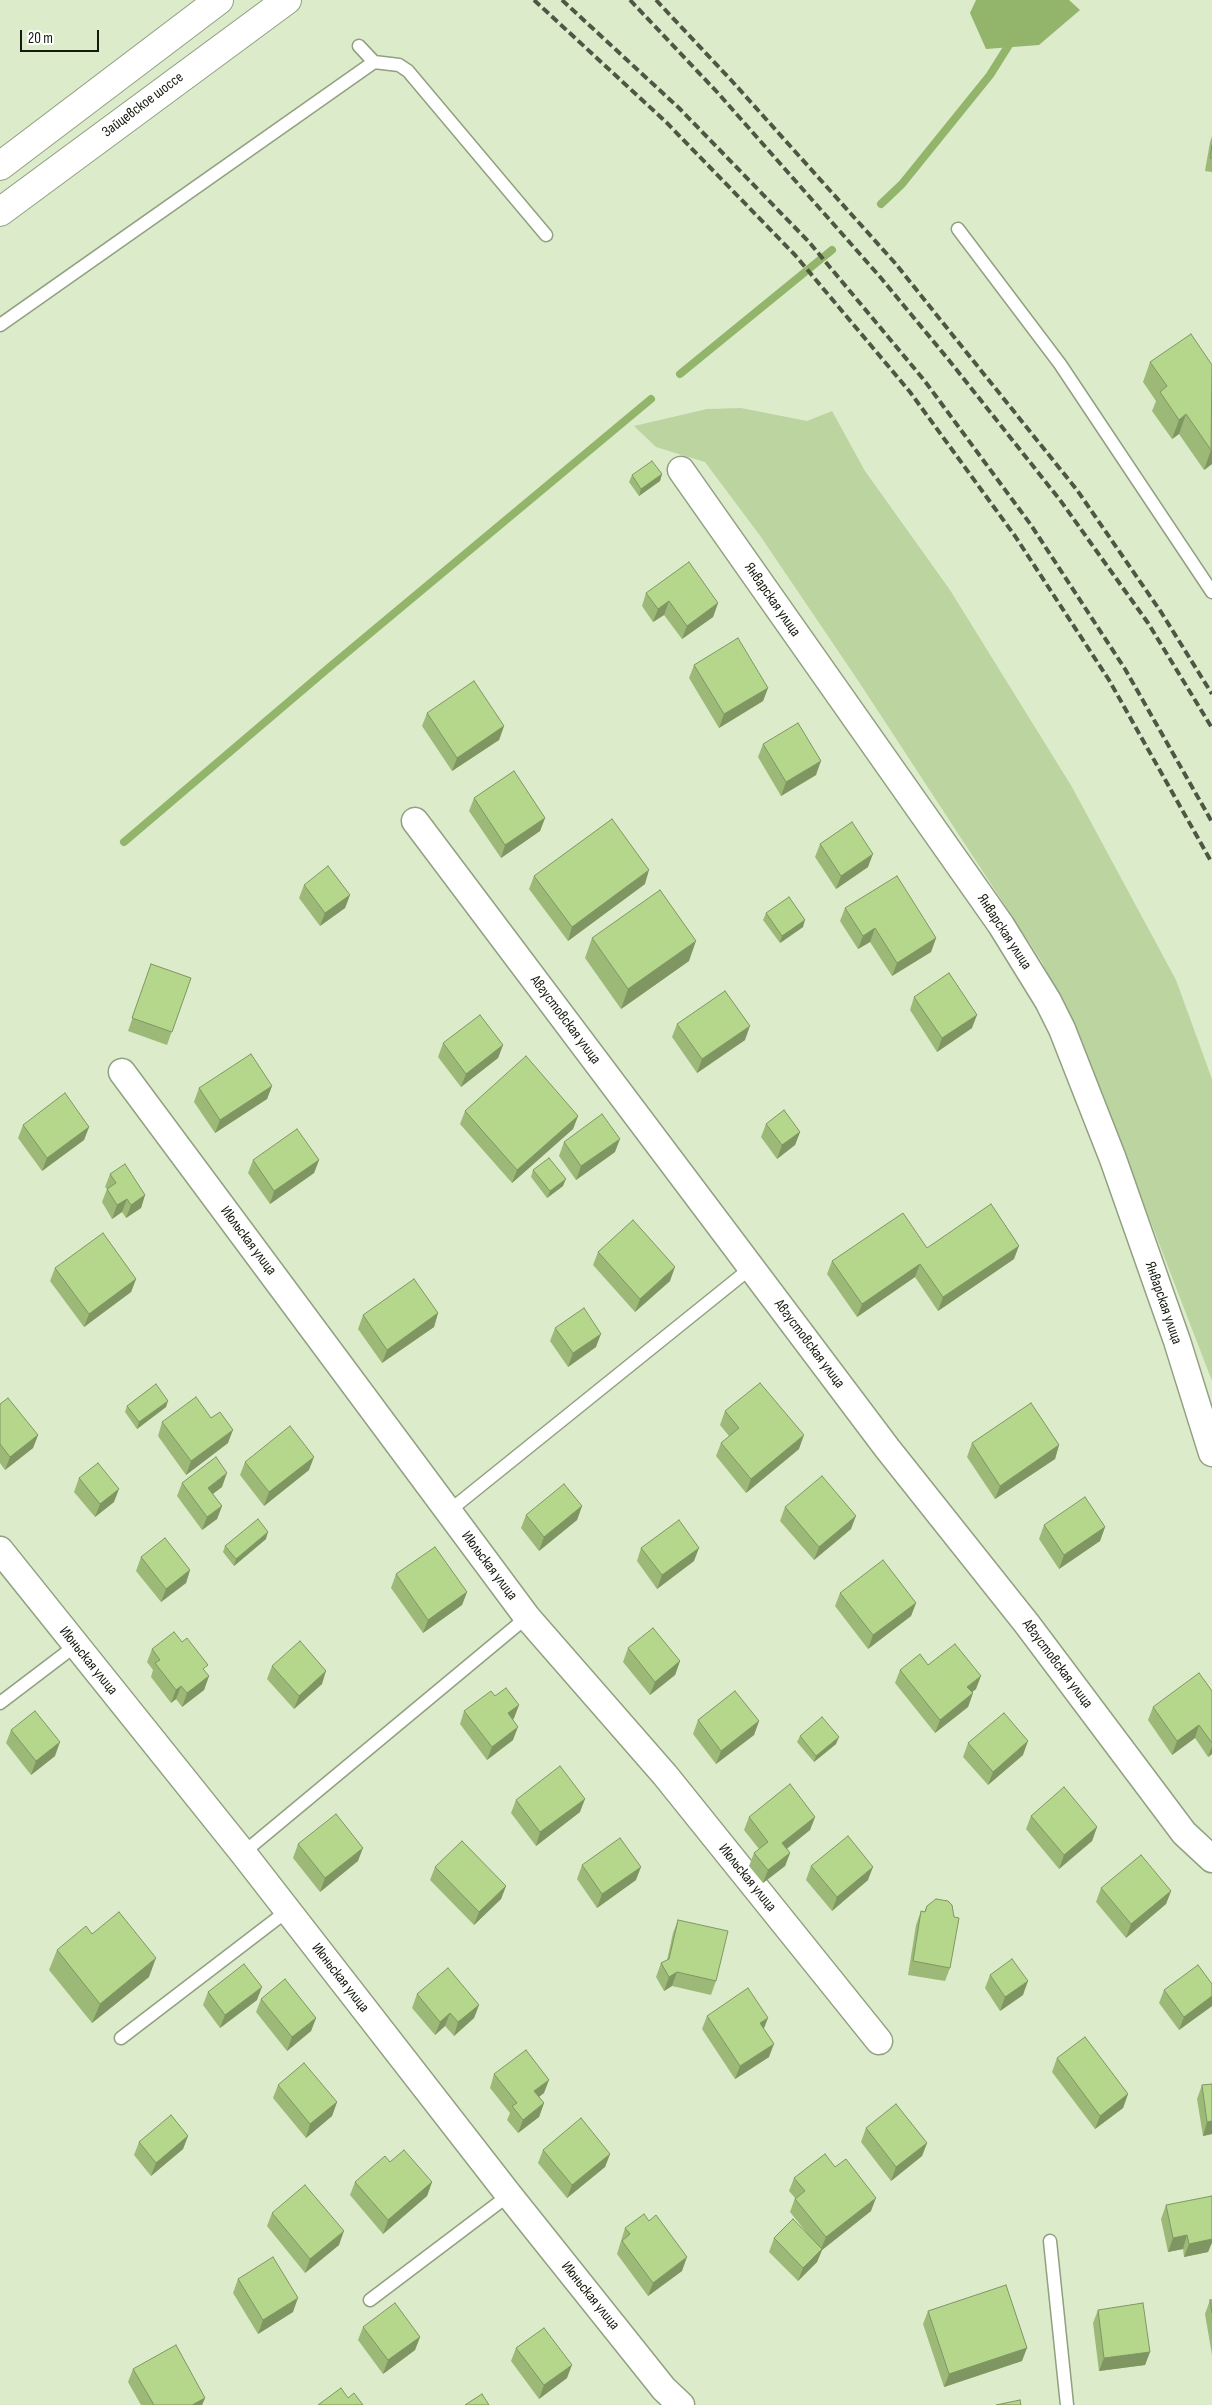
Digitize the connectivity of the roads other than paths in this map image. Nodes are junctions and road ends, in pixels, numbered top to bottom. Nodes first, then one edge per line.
1 (220, 0) edge
2 (287, 0) edge
3 (359, 46) dead end
4 (374, 62) junction
5 (0, 166) edge
6 (0, 212) edge
7 (958, 229) dead end
8 (546, 235) dead end
9 (0, 325) edge
10 (681, 470) dead end
11 (1212, 592) edge
12 (415, 821) dead end
13 (122, 1072) dead end
14 (752, 1267) junction
15 (1212, 1453) edge
16 (449, 1511) junction
17 (0, 1550) edge
18 (528, 1617) junction
19 (75, 1646) junction
20 (0, 1703) edge
21 (242, 1853) junction
22 (1212, 1859) edge
23 (288, 1911) junction
24 (121, 2038) dead end
25 (879, 2041) dead end
26 (509, 2196) junction
27 (1050, 2241) dead end
28 (370, 2300) dead end
29 (681, 2405) edge
30 (1067, 2405) edge

1 - 5 main road
2 - 6 main road, Зайцевское шоссе
3 - 4 lane
4 - 8 lane
4 - 9 lane
7 - 11 lane
10 - 15 street, Январская улица
12 - 14 street, Августовская улица
13 - 16 street, Июльская улица
14 - 16 lane
14 - 22 street, Августовская улица
16 - 18 street, Июльская улица
17 - 19 street, Июньская улица
18 - 21 lane
18 - 25 street, Июльская улица
19 - 20 lane
19 - 21 street, Июньская улица
21 - 23 street, Июньская улица
23 - 24 lane
23 - 26 street, Июньская улица
26 - 28 lane
26 - 29 street, Июньская улица
27 - 30 lane

